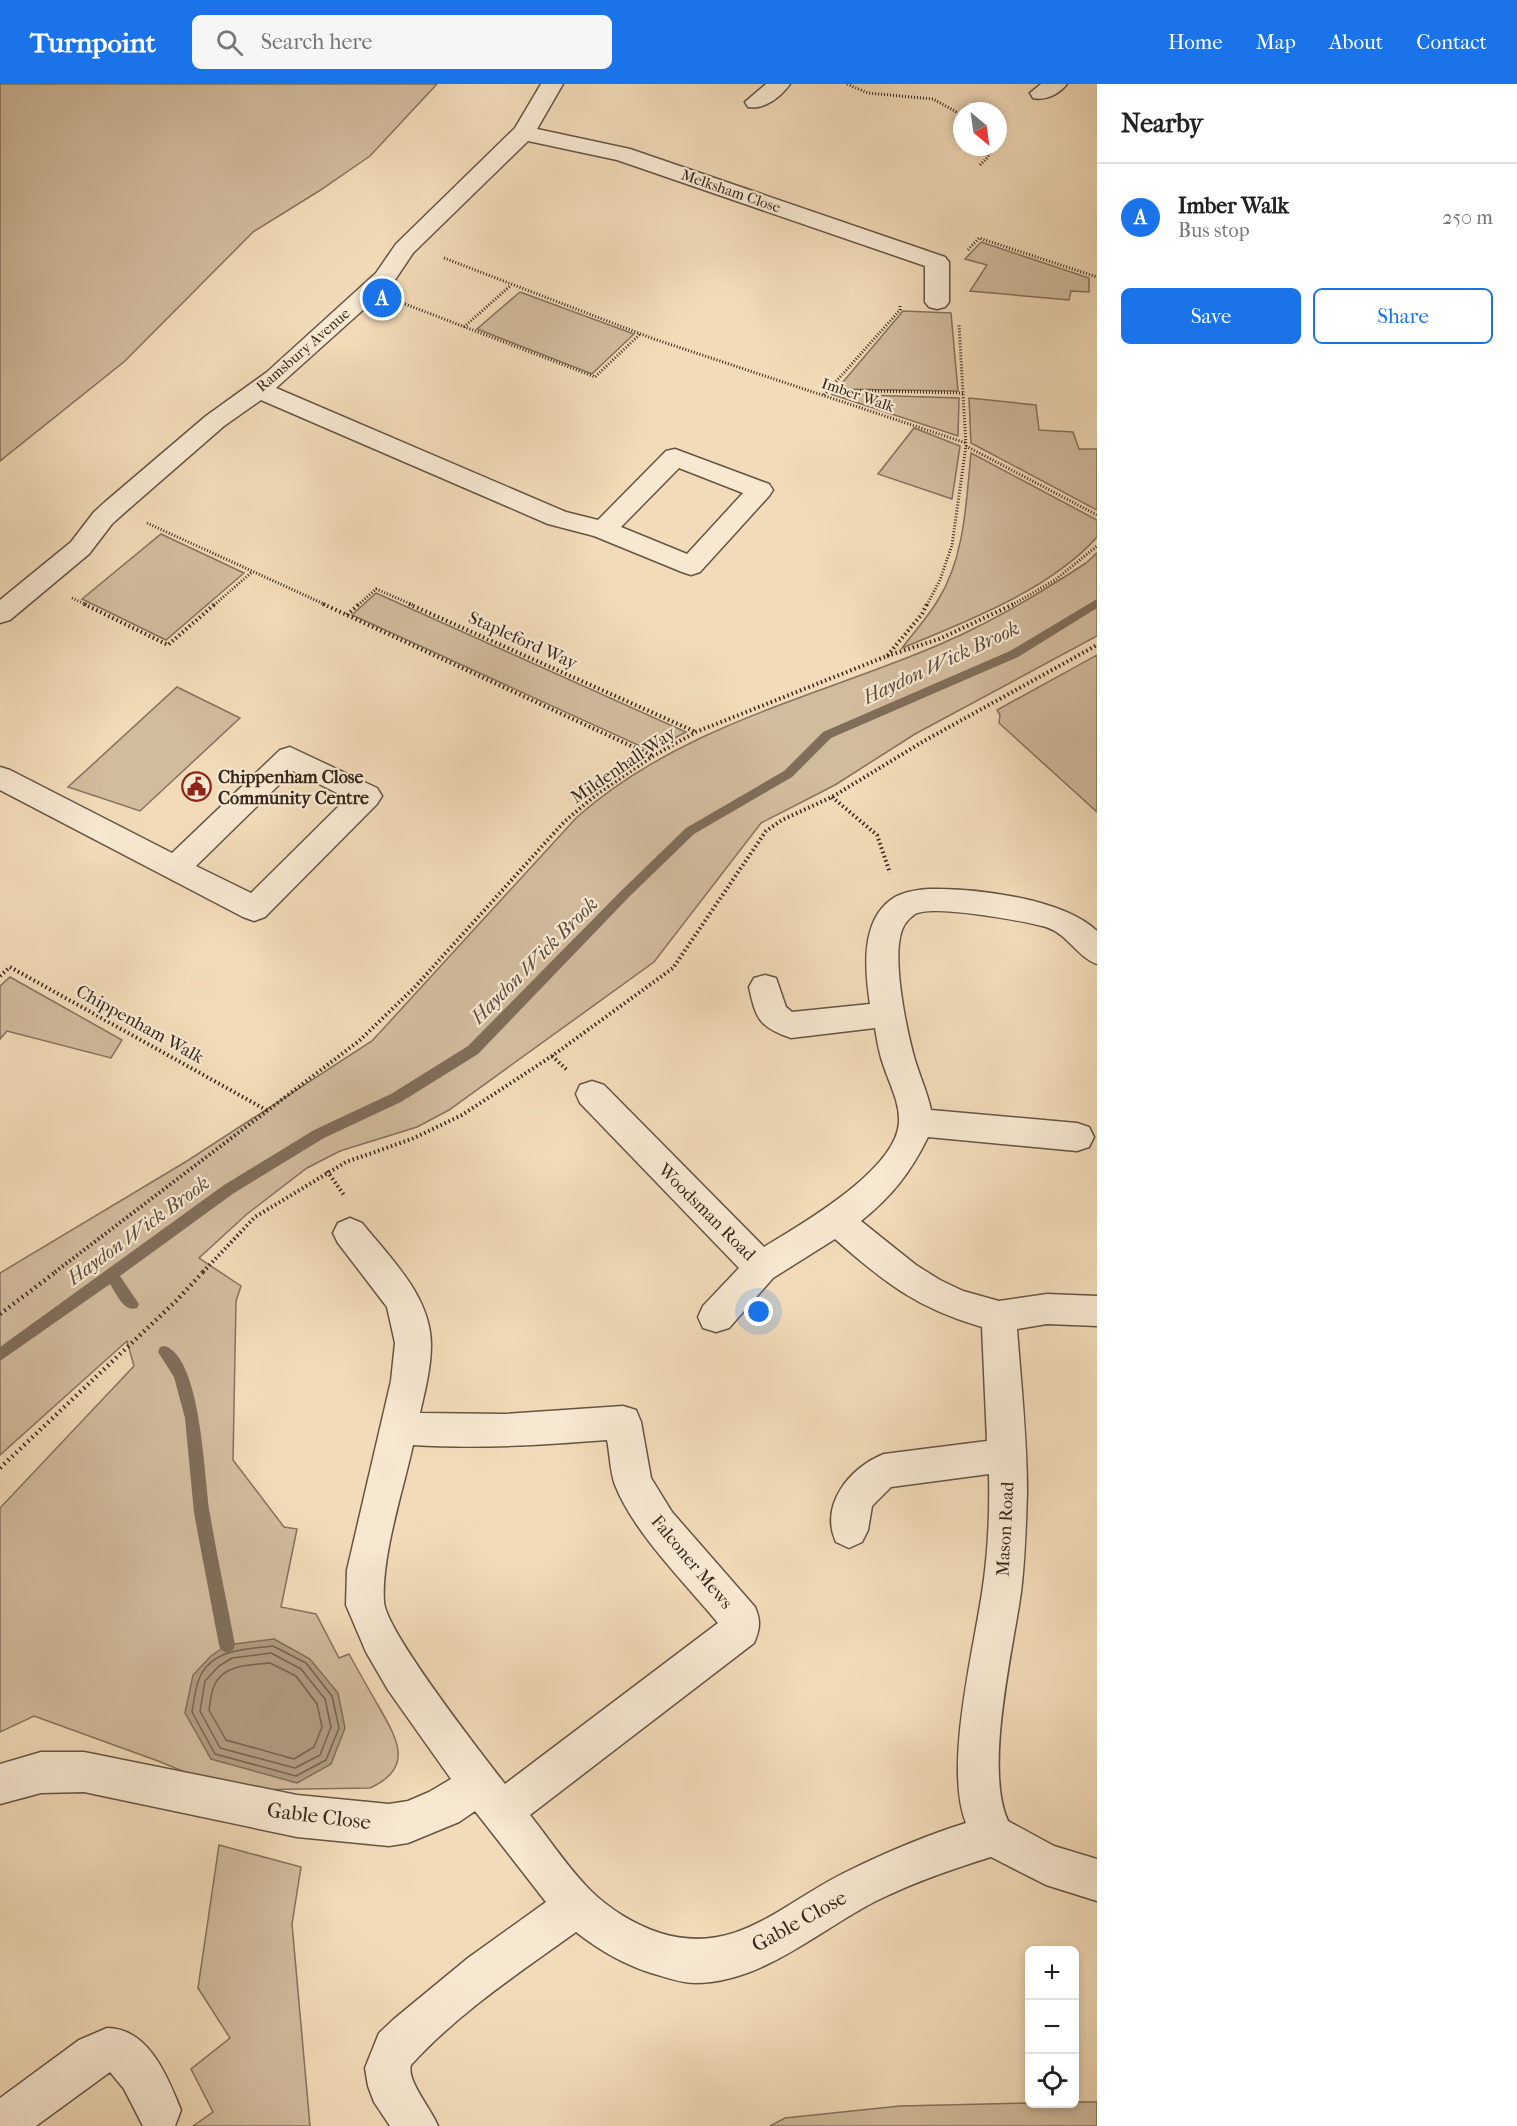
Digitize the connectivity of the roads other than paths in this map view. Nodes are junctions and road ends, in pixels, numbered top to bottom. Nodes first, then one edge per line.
1 (552, 84) edge
2 (779, 84) edge
3 (756, 102) dead end
4 (523, 133) junction
5 (937, 302) road end
6 (259, 390) junction
7 (603, 530) junction
8 (0, 614) edge
9 (0, 777) edge
10 (175, 868) junction
11 (1097, 952) edge
12 (765, 987) dead end
13 (890, 1014) junction
14 (592, 1094) dead end
15 (916, 1122) junction
16 (1077, 1137) dead end
17 (835, 1220) junction
18 (350, 1233) dead end
19 (761, 1267) junction
20 (1097, 1311) edge
21 (999, 1316) junction
22 (716, 1317) dead end
23 (398, 1428) junction
24 (1006, 1455) junction
25 (849, 1530) dead end
26 (0, 1784) edge
27 (490, 1799) junction
28 (993, 1836) junction
29 (1097, 1881) edge
30 (576, 1906) junction
31 (159, 2110) dead end
32 (0, 2125) edge
33 (416, 2126) edge

1 - 4 street, Ramsbury Avenue
2 - 3 street
4 - 5 street, Melksham Close
4 - 6 street, Ramsbury Avenue
6 - 7 street
6 - 8 street, Ramsbury Avenue
7 - 7 street
9 - 10 street
10 - 10 street
11 - 13 street
12 - 13 street
13 - 15 street
14 - 19 street, Woodsman Road
15 - 16 street
15 - 17 street, Woodsman Road
17 - 19 street, Woodsman Road
17 - 21 street
18 - 23 street
19 - 22 street
20 - 21 street
21 - 24 street, Mason Road
23 - 27 street
23 - 27 street, Falconer Mews
24 - 25 street
24 - 28 street, Mason Road
26 - 27 street, Gable Close
27 - 30 street, Gable Close
28 - 29 street
28 - 30 street, Gable Close
30 - 33 street
31 - 32 street

